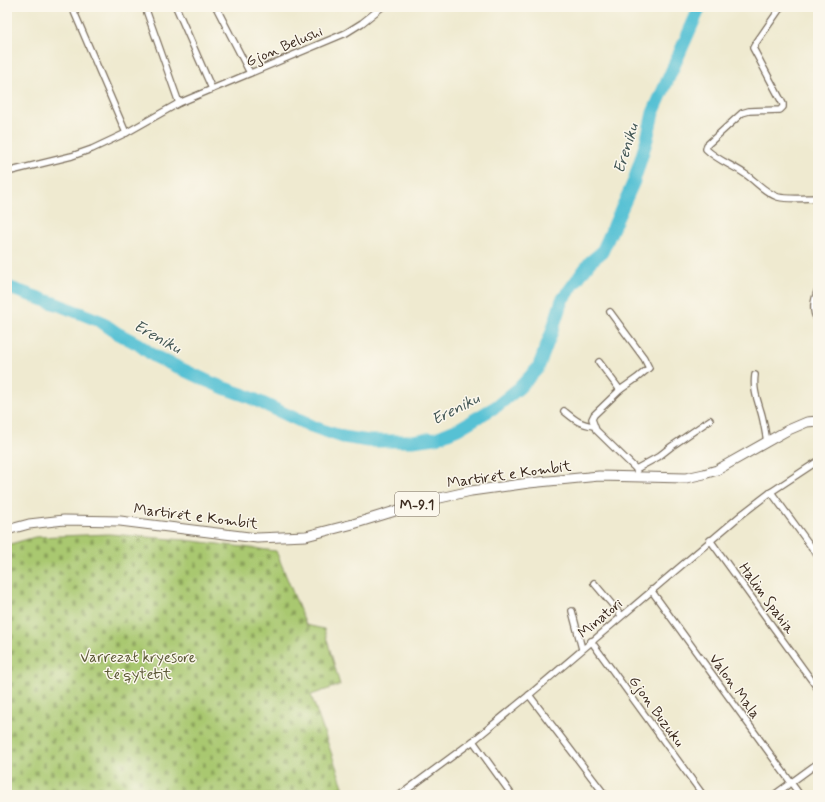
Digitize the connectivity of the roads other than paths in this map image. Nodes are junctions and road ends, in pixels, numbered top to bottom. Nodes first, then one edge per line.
1 (72, 7) edge
2 (145, 7) edge
3 (176, 7) edge
4 (216, 7) edge
5 (382, 7) edge
6 (781, 7) edge
7 (250, 73) junction
8 (212, 89) junction
9 (180, 103) junction
10 (126, 133) junction
11 (7, 172) edge
12 (818, 198) edge
13 (818, 289) edge
14 (610, 312) dead end
15 (818, 321) edge
16 (599, 362) dead end
17 (755, 375) dead end
18 (620, 390) junction
19 (564, 411) dead end
20 (710, 420) dead end
21 (818, 421) edge
22 (594, 426) junction
23 (767, 441) junction
24 (818, 461) edge
25 (637, 473) junction
26 (771, 492) junction
27 (7, 530) edge
28 (710, 540) junction
29 (818, 556) edge
30 (594, 583) dead end
31 (651, 590) junction
32 (572, 611) dead end
33 (622, 615) junction
34 (591, 641) junction
35 (582, 649) junction
36 (818, 689) edge
37 (529, 694) junction
38 (473, 741) junction
39 (818, 763) edge
40 (791, 783) junction
41 (400, 795) edge
42 (512, 795) edge
43 (605, 795) edge
44 (703, 795) edge
45 (774, 795) edge
46 (800, 795) edge

1 - 10 street
2 - 9 street
3 - 8 street
4 - 7 street
5 - 7 street, Gjon Belushi
6 - 12 street
7 - 8 street, Gjon Belushi
8 - 9 street, Gjon Belushi
9 - 10 street, Gjon Belushi
10 - 11 street, Gjon Belushi
13 - 15 street
14 - 18 street
16 - 18 street
17 - 23 street
18 - 22 street
19 - 22 street
20 - 25 street
21 - 23 main road, Martirët e Kombit / M-9.1
22 - 25 street
23 - 25 main road, Martirët e Kombit / M-9.1
24 - 26 street, Minatori
25 - 27 main road, Martirët e Kombit / M-9.1
26 - 28 street, Minatori
26 - 29 street
28 - 31 street, Minatori
28 - 36 street, Halim Spahia
30 - 33 street
31 - 33 street, Minatori
31 - 40 street, Valon Mala
32 - 35 street
33 - 34 street, Minatori
34 - 35 street, Minatori
34 - 44 street, Gjon Buzuku
35 - 37 street, Minatori
37 - 38 street, Minatori
37 - 43 street
38 - 41 street, Minatori
38 - 42 street
39 - 40 street
40 - 45 street
40 - 46 street, Valon Mala

